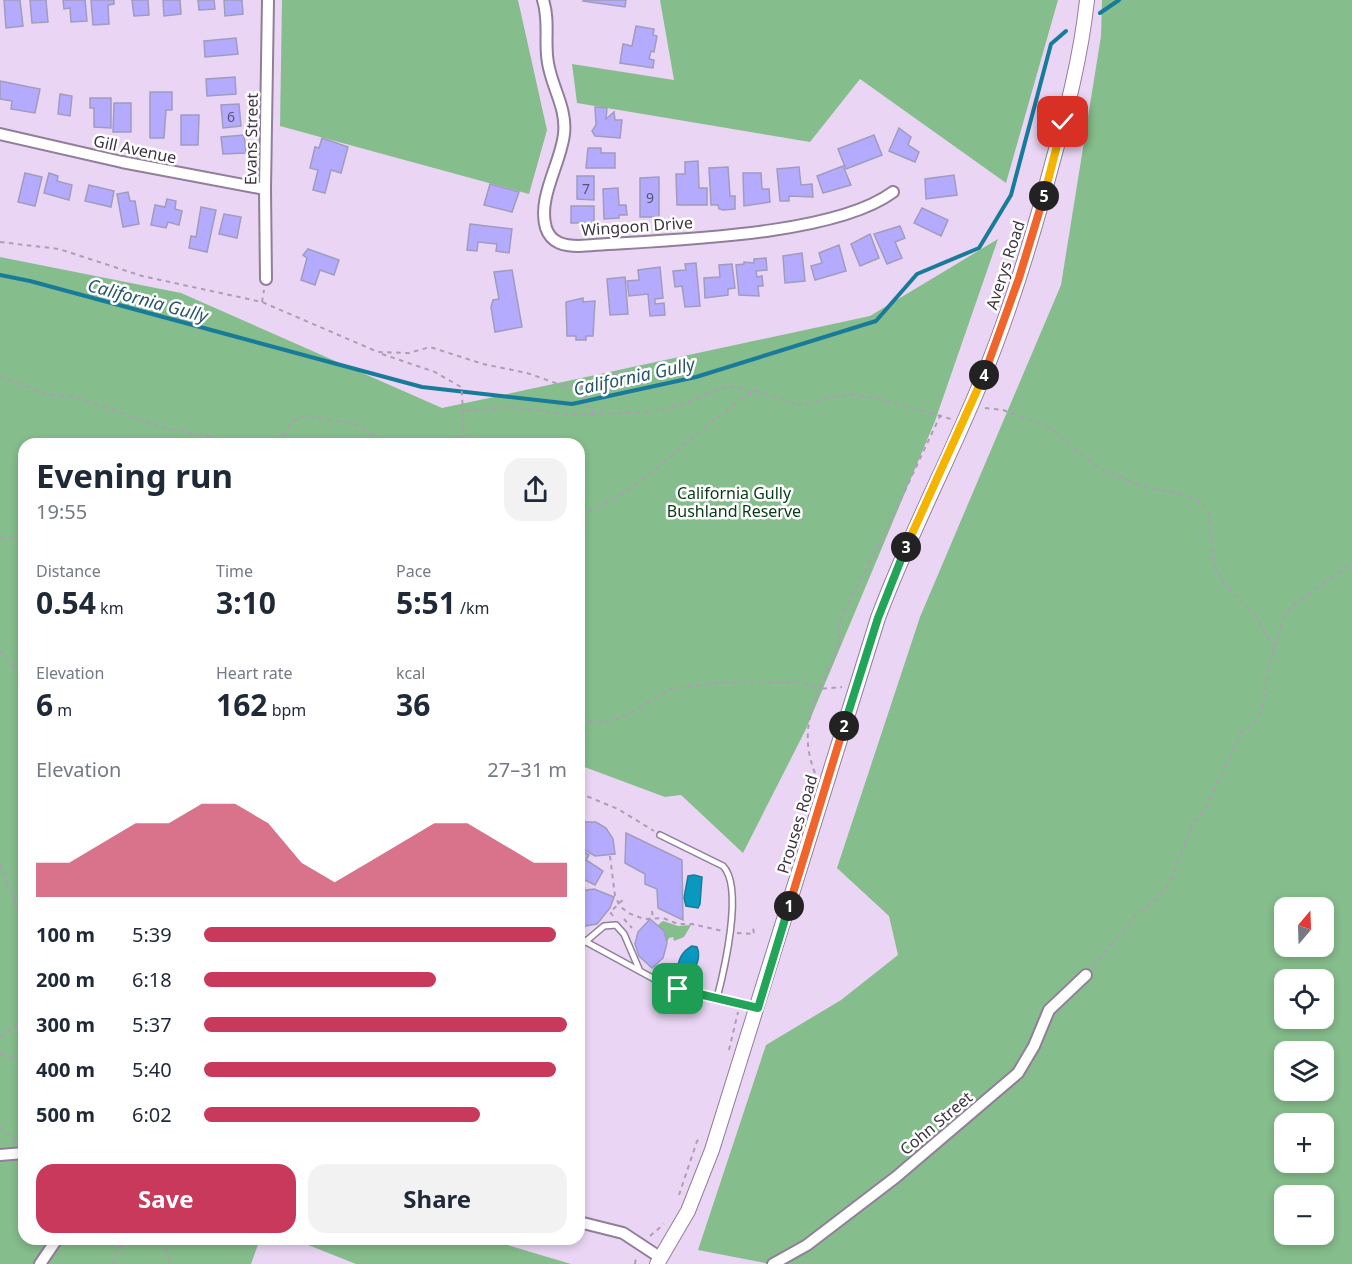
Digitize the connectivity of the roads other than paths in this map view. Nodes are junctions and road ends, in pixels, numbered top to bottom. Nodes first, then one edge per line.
1 (268, 0) edge
2 (543, 0) edge
3 (1087, 0) edge
4 (0, 134) edge
5 (265, 189) junction
6 (893, 192) dead end
7 (266, 279) dead end
8 (962, 426) joint
9 (660, 835) road end
10 (585, 940) edge
11 (585, 942) edge
12 (644, 974) junction
13 (1086, 975) road end
14 (717, 998) junction
15 (758, 1008) junction
16 (18, 1149) edge
17 (0, 1155) edge
18 (585, 1224) edge
19 (53, 1245) edge
20 (659, 1261) edge
21 (40, 1264) edge
22 (773, 1264) edge

1 - 5 street, Evans Street
2 - 6 street, Wingoon Drive
3 - 8 street, Averys Road
4 - 5 street, Gill Avenue
5 - 7 street, Evans Street
8 - 15 street, Prouses Road
9 - 14 lane
10 - 12 lane
11 - 12 lane
12 - 14 lane
13 - 22 street, Cohn Street
14 - 15 lane
15 - 20 street, Prouses Road
16 - 17 street
18 - 20 street
19 - 21 street

